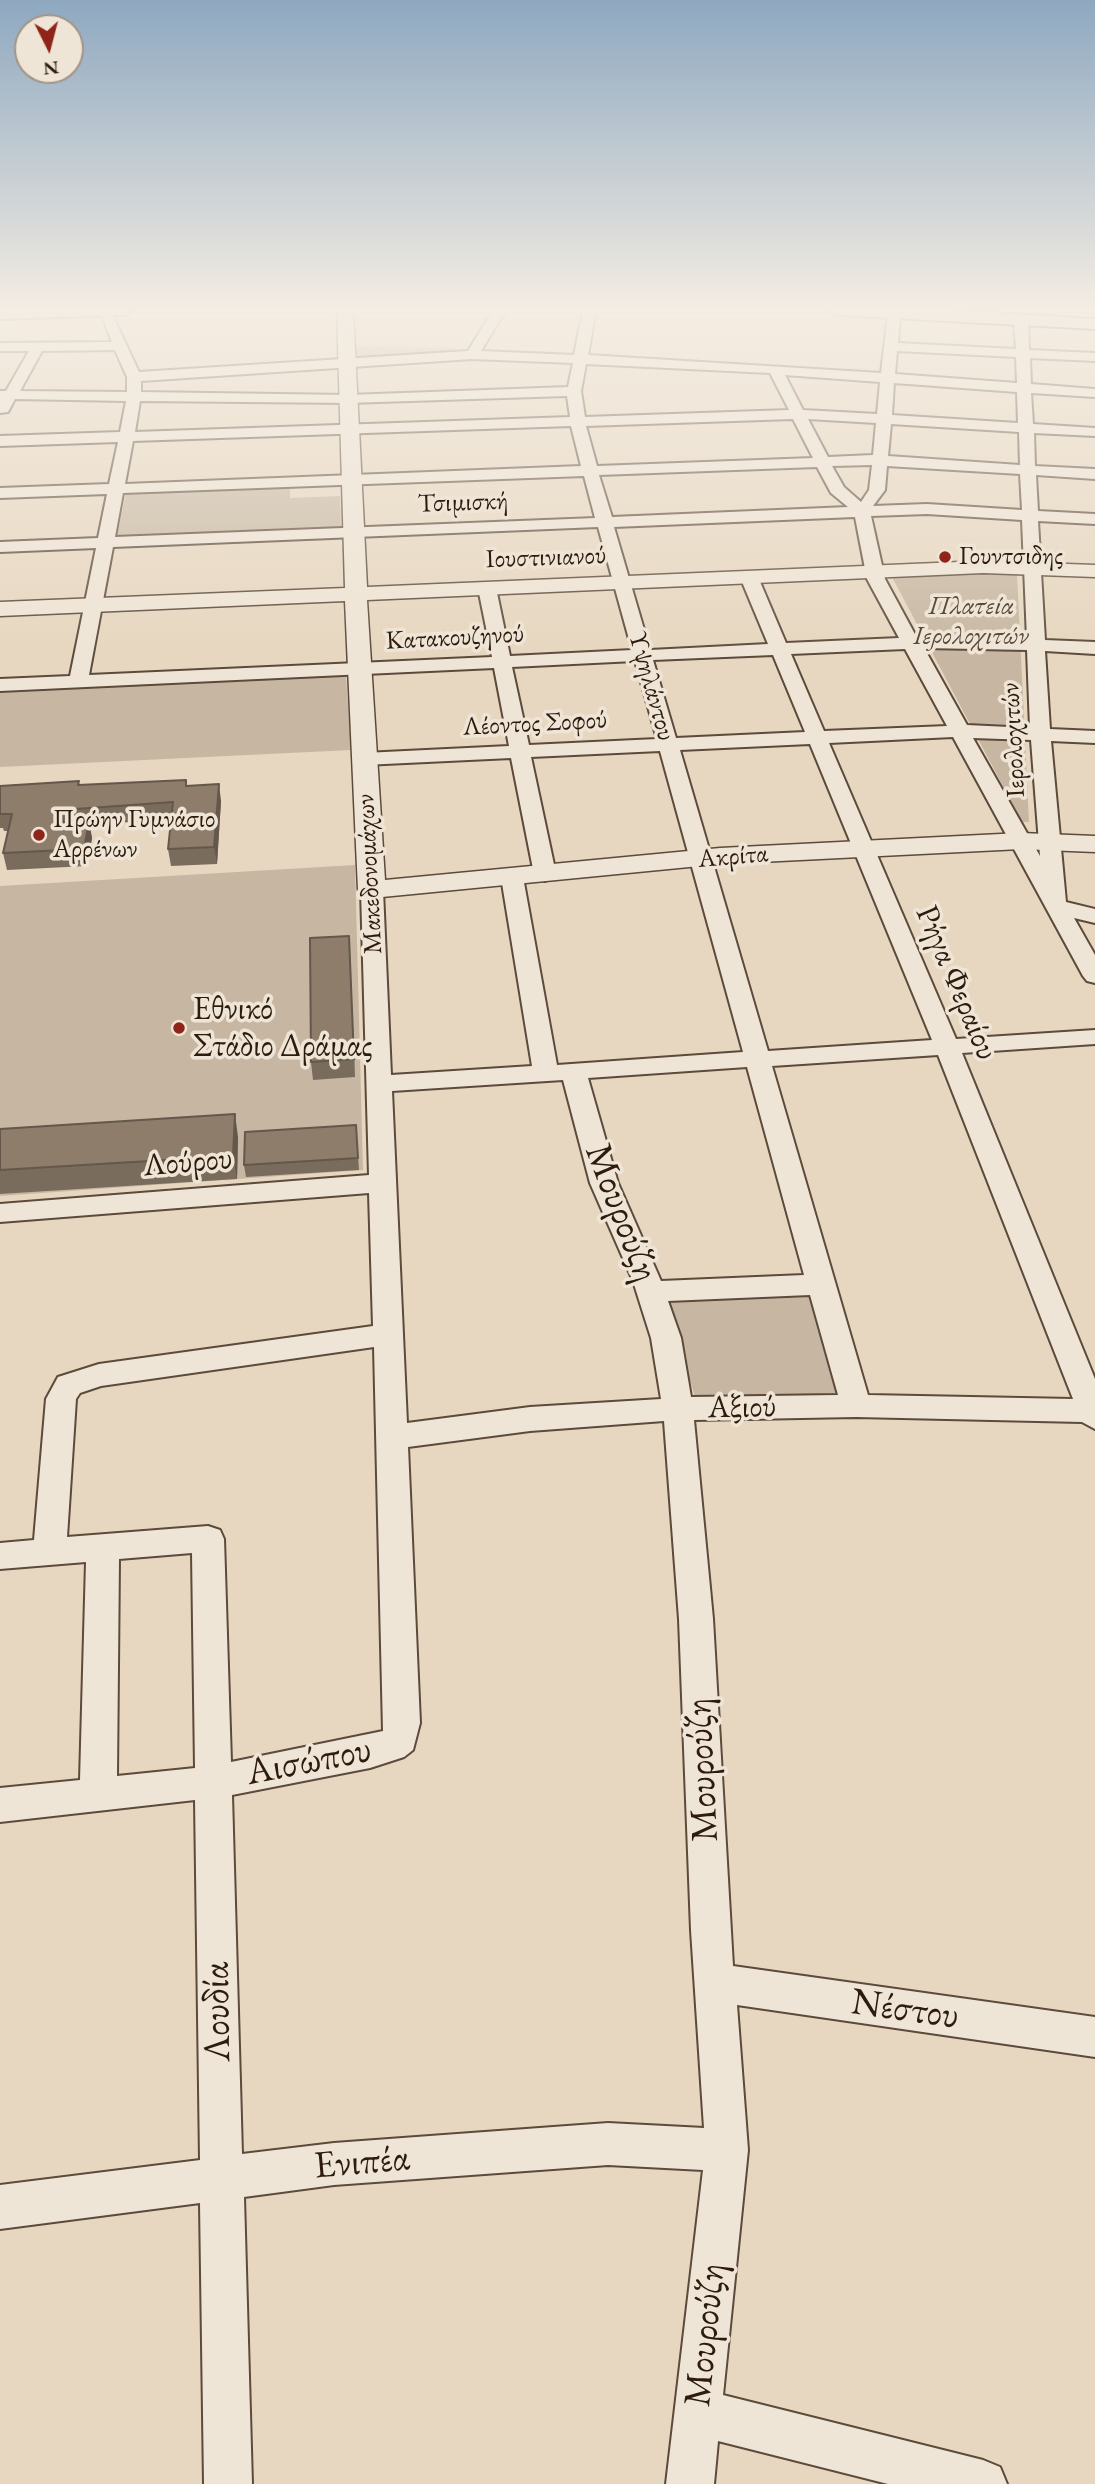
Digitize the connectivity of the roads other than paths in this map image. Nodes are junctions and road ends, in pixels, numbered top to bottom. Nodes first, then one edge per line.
1 (128, 426) edge
2 (349, 426) edge
3 (478, 426) edge
4 (578, 426) edge
5 (804, 426) edge
6 (883, 426) edge
7 (994, 426) edge
8 (1027, 428) junction
9 (349, 431) junction
10 (1095, 432) edge
11 (126, 438) junction
12 (0, 441) edge
13 (880, 460) junction
14 (823, 461) junction
15 (1029, 470) junction
16 (590, 471) junction
17 (1095, 474) edge
18 (351, 480) junction
19 (116, 488) junction
20 (0, 493) edge
21 (862, 512) junction
22 (1031, 514) junction
23 (1095, 519) edge
24 (604, 522) junction
25 (353, 532) junction
26 (105, 542) junction
27 (0, 547) edge
28 (1034, 566) junction
29 (873, 571) junction
30 (1095, 571) edge
31 (749, 577) junction
32 (621, 582) junction
33 (487, 588) junction
34 (355, 594) junction
35 (92, 605) junction
36 (0, 609) edge
37 (912, 643) junction
38 (1038, 644) junction
39 (779, 649) junction
40 (1095, 649) edge
41 (642, 655) junction
42 (502, 662) junction
43 (359, 668) junction
44 (78, 681) junction
45 (0, 685) edge
46 (960, 731) junction
47 (1040, 733) junction
48 (816, 737) junction
49 (1095, 737) edge
50 (668, 745) junction
51 (520, 751) junction
52 (364, 759) junction
53 (1035, 841) junction
54 (1095, 844) edge
55 (863, 849) junction
56 (700, 859) junction
57 (545, 874) junction
58 (512, 877) junction
59 (372, 890) junction
60 (1055, 906) junction
61 (1095, 916) edge
62 (1095, 976) edge
63 (1095, 1037) edge
64 (947, 1046) junction
65 (758, 1059) junction
66 (559, 1072) junction
67 (379, 1084) junction
68 (382, 1183) junction
69 (0, 1213) edge
70 (822, 1284) junction
71 (651, 1292) junction
72 (387, 1335) junction
73 (856, 1406) junction
74 (678, 1409) junction
75 (1094, 1413) edge
76 (391, 1437) junction
77 (103, 1548) junction
78 (49, 1552) junction
79 (0, 1556) edge
80 (213, 1782) junction
81 (98, 1794) junction
82 (0, 1805) edge
83 (716, 1983) junction
84 (1095, 2038) edge
85 (727, 2150) junction
86 (221, 2178) junction
87 (0, 2207) edge
88 (697, 2412) junction
89 (228, 2484) edge
90 (690, 2484) edge
91 (983, 2484) edge

1 - 11 street
2 - 9 street, Μακεδονομάχων
3 - 9 street
4 - 16 street, Υψηλάντου
5 - 14 street
6 - 13 street
7 - 8 street
8 - 10 street
8 - 15 street, Ιερολοχιτών
9 - 11 street
9 - 18 street, Μακεδονομάχων
11 - 12 street
11 - 19 street
13 - 14 street
13 - 15 street
13 - 21 street
14 - 16 street
14 - 21 street
15 - 17 street
15 - 22 street, Ιερολοχιτών
16 - 18 street
16 - 24 street, Υψηλάντου
18 - 19 street
18 - 25 street, Μακεδονομάχων
19 - 20 street
19 - 26 street
21 - 22 street, Τσιμισκή
21 - 24 street, Τσιμισκή
21 - 29 street, Ιερολοχιτών
22 - 23 street, Τσιμισκή
22 - 28 street, Ιερολοχιτών
24 - 25 street, Τσιμισκή
24 - 32 street, Υψηλάντου
25 - 26 street, Τσιμισκή
25 - 34 street, Μακεδονομάχων
26 - 27 street, Τσιμισκή
26 - 35 street
28 - 29 street, Ιουστινιανού
28 - 30 street, Ιουστινιανού
28 - 38 street, Ιερολοχιτών
29 - 31 street, Ιουστινιανού
29 - 37 street, Ιερολοχιτών
31 - 32 street, Ιουστινιανού
31 - 39 street, Ρήγα Φεραίου
32 - 33 street, Ιουστινιανού
32 - 41 street, Υψηλάντου
33 - 34 street, Ιουστινιανού
33 - 42 street
34 - 35 street, Ιουστινιανού
34 - 43 street, Μακεδονομάχων
35 - 36 street, Ιουστινιανού
35 - 44 street
37 - 38 street, Κατακουζηνού
37 - 39 street, Κατακουζηνού
37 - 46 street, Ιερολοχιτών
38 - 40 street, Κατακουζηνού
38 - 47 street, Ιερολοχιτών
39 - 41 street, Κατακουζηνού
39 - 48 street, Ρήγα Φεραίου
41 - 42 street, Κατακουζηνού
41 - 50 street, Υψηλάντου
42 - 43 street, Κατακουζηνού
42 - 51 street
43 - 44 street, Κατακουζηνού
43 - 52 street, Μακεδονομάχων
44 - 45 street, Κατακουζηνού
46 - 47 street, Λέοντος Σοφού
46 - 48 street, Λέοντος Σοφού
46 - 53 street, Ιερολοχιτών
47 - 49 street, Λέοντος Σοφού
47 - 53 street, Ιερολοχιτών
48 - 50 street, Λέοντος Σοφού
48 - 55 street, Ρήγα Φεραίου
50 - 51 street, Λέοντος Σοφού
50 - 56 street, Υψηλάντου
51 - 52 street, Λέοντος Σοφού
51 - 57 street
52 - 59 street, Μακεδονομάχων
53 - 54 street, Ακρίτα
53 - 55 street, Ακρίτα
53 - 60 street, Ιερολοχιτών
55 - 56 street, Ακρίτα
55 - 64 street, Ρήγα Φεραίου
56 - 57 street, Ακρίτα
56 - 65 street, Υψηλάντου
57 - 58 street, Ακρίτα
58 - 59 street, Ακρίτα
58 - 66 street, Μουρούζη
59 - 67 street, Μακεδονομάχων
60 - 61 street
60 - 62 street, Ιερολοχιτών
63 - 64 street
64 - 65 street
64 - 75 street, Ρήγα Φεραίου
65 - 66 street
65 - 70 street, Υψηλάντου
66 - 67 street
66 - 71 street, Μουρούζη
67 - 68 street, Μακεδονομάχων
68 - 69 street, Λούρου
68 - 72 street, Μακεδονομάχων
70 - 71 street
70 - 73 street, Υψηλάντου
71 - 74 street, Μουρούζη
72 - 76 street, Μακεδονομάχων
72 - 78 street
73 - 74 street, Αξιού
73 - 75 street, Αξιού
74 - 76 street, Αξιού
74 - 83 street, Μουρούζη
76 - 80 street, Αισώπου
77 - 78 street
77 - 80 street, Λουδία
77 - 81 street
78 - 79 street
80 - 81 street, Αισώπου
80 - 86 street, Λουδία
81 - 82 street, Αισώπου
83 - 84 street, Νέστου
83 - 85 street, Μουρούζη
85 - 86 street, Ενιπέα
85 - 88 street, Μουρούζη
86 - 87 street, Ενιπέα
86 - 89 street, Λουδία
88 - 90 street, Μουρούζη
88 - 91 street

